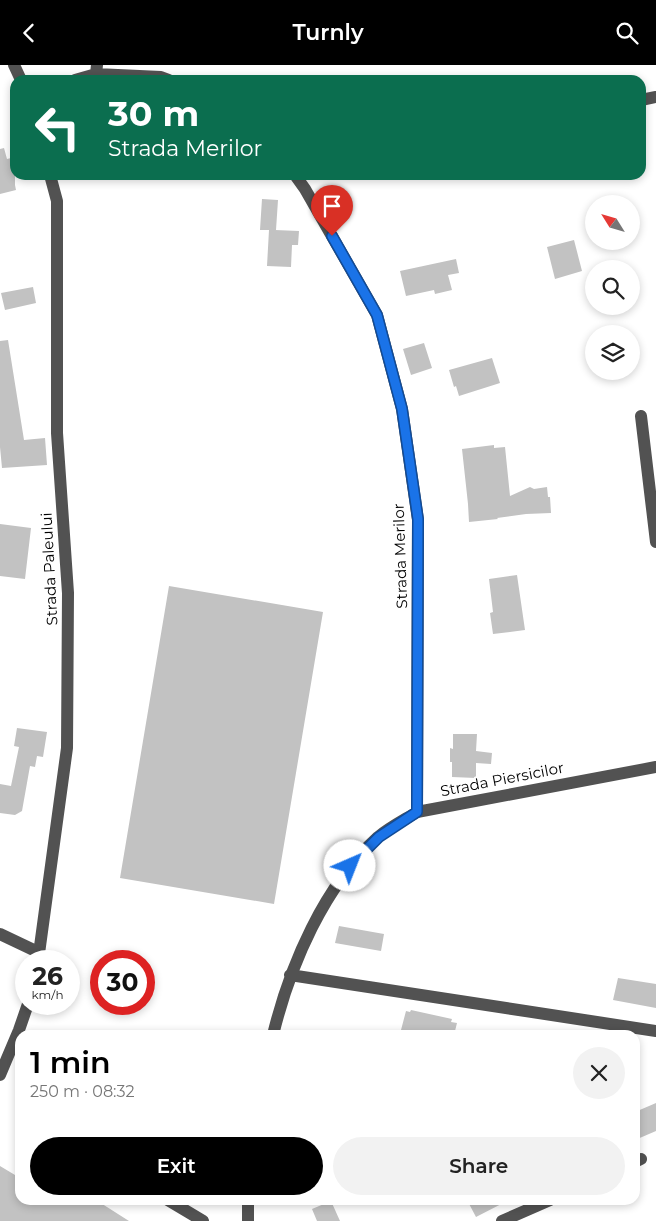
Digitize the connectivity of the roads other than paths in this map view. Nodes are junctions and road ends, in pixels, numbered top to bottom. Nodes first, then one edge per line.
1 (97, 70) edge
2 (143, 75) edge
3 (51, 180) edge
4 (299, 180) edge
5 (641, 416) dead end
6 (656, 542) edge
7 (656, 767) edge
8 (417, 812) junction
9 (0, 934) edge
10 (27, 950) edge
11 (40, 950) edge
12 (290, 975) junction
13 (25, 1015) edge
14 (20, 1030) edge
15 (274, 1030) edge
16 (656, 1031) edge
17 (15, 1041) edge
18 (0, 1075) edge
19 (176, 1205) edge
20 (248, 1205) edge
21 (539, 1205) edge
22 (203, 1221) edge
23 (248, 1221) edge
24 (502, 1221) edge

1 - 2 street
3 - 11 street, Strada Paleului
4 - 8 street, Strada Merilor
5 - 6 street
7 - 8 street, Strada Piersicilor
8 - 12 street, Strada Piersicilor
9 - 10 street
12 - 15 street, Strada Piersicilor
12 - 16 street
13 - 14 street
17 - 18 street
19 - 22 street
20 - 23 street
21 - 24 street

